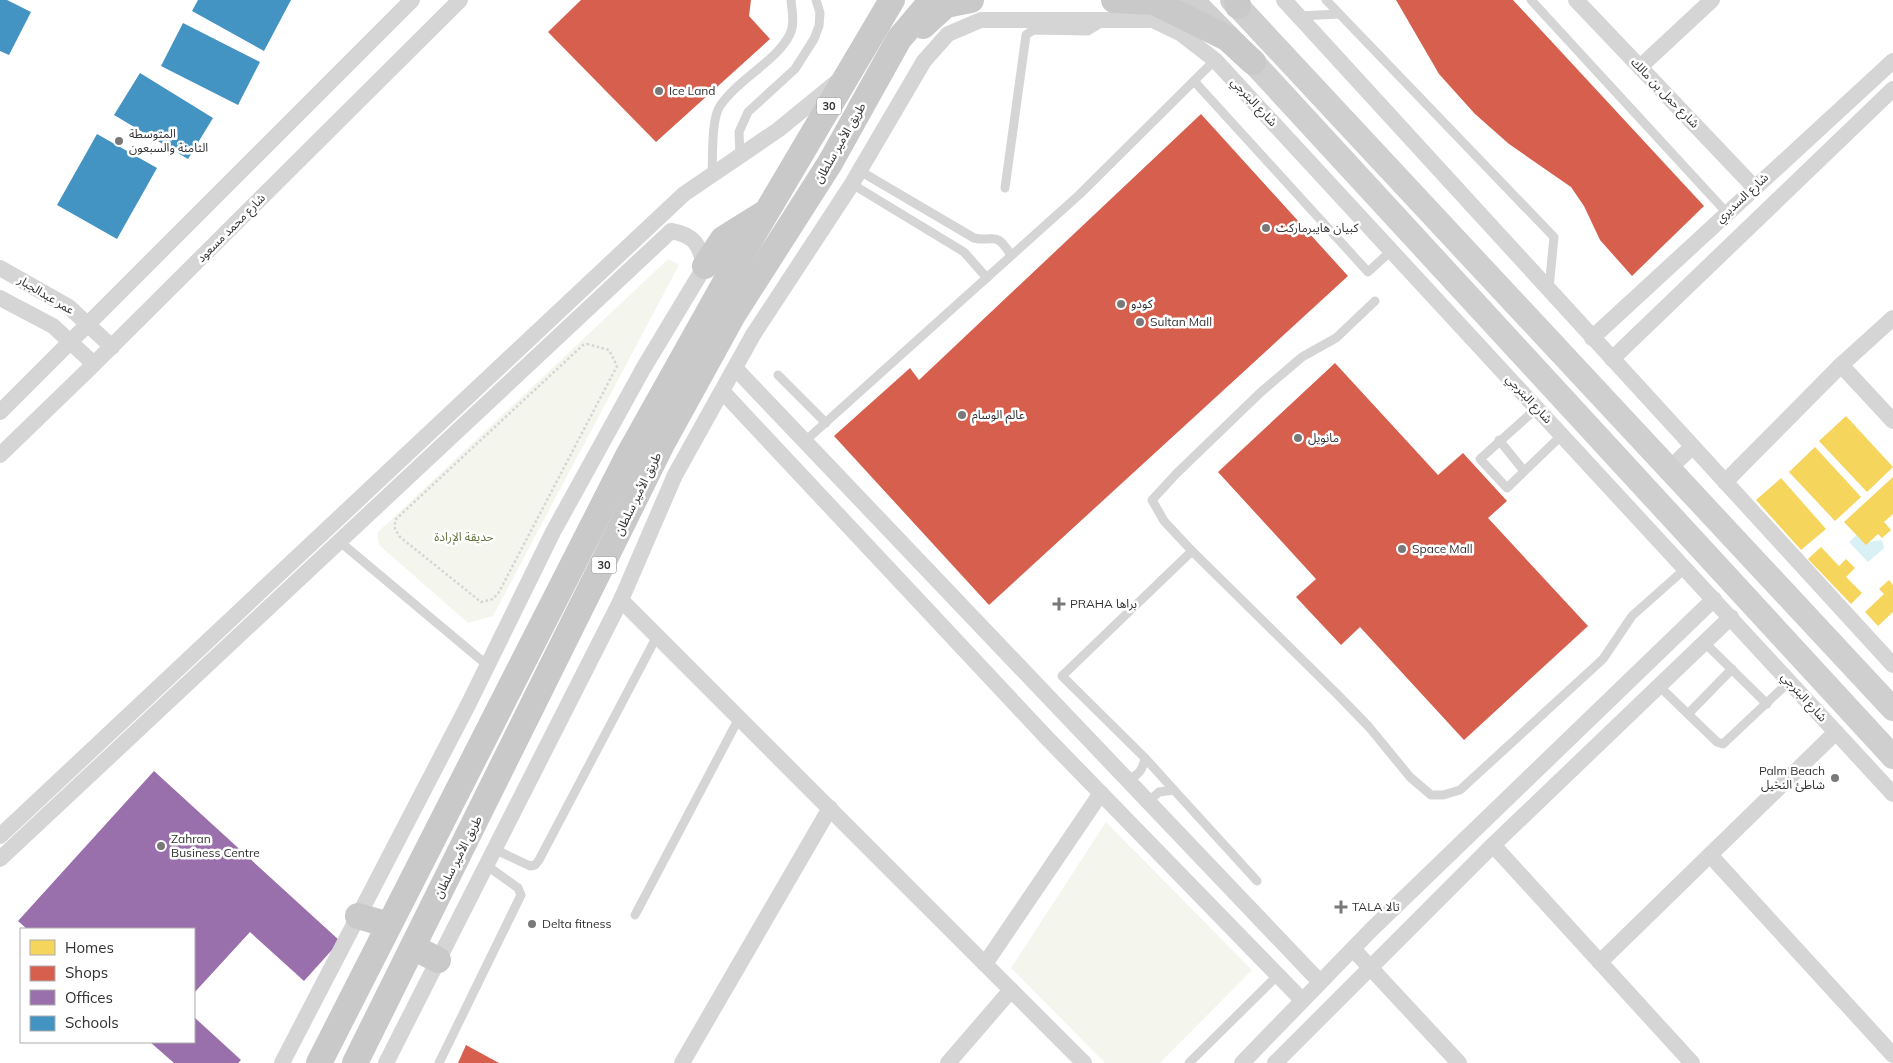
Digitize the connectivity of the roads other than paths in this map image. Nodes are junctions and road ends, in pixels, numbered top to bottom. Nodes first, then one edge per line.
1 (412, 0) edge
2 (460, 0) edge
3 (791, 0) edge
4 (816, 0) edge
5 (873, 0) edge
6 (892, 0) edge
7 (932, 0) edge
8 (971, 0) edge
9 (1192, 0) edge
10 (1284, 0) edge
11 (1326, 0) edge
12 (1532, 0) edge
13 (1576, 0) edge
14 (1712, 0) edge
15 (1236, 2) edge
16 (1110, 10) edge
17 (1339, 14) junction
18 (1299, 16) junction
19 (1215, 60) junction
20 (1893, 61) edge
21 (1253, 62) junction
22 (1640, 67) junction
23 (849, 72) junction
24 (877, 80) junction
25 (1194, 81) junction
26 (1893, 89) edge
27 (740, 157) junction
28 (712, 174) junction
29 (856, 178) junction
30 (1754, 187) junction
31 (1005, 188) dead end
32 (766, 212) junction
33 (1727, 213) junction
34 (1392, 251) junction
35 (1011, 255) junction
36 (705, 266) junction
37 (0, 268) edge
38 (986, 278) junction
39 (1549, 290) junction
40 (0, 298) edge
41 (1375, 301) dead end
42 (1480, 308) junction
43 (1893, 318) edge
44 (90, 325) junction
45 (1462, 327) junction
46 (1592, 338) junction
47 (72, 342) junction
48 (112, 347) junction
49 (1612, 359) junction
50 (94, 364) junction
51 (1842, 366) junction
52 (735, 368) junction
53 (778, 376) dead end
54 (722, 391) junction
55 (1537, 408) junction
56 (0, 412) edge
57 (1893, 421) edge
58 (826, 423) junction
59 (1562, 435) junction
60 (1499, 440) junction
61 (805, 441) junction
62 (1692, 447) junction
63 (0, 455) edge
64 (1670, 468) junction
65 (1524, 471) junction
66 (1725, 482) junction
67 (339, 541) junction
68 (1192, 552) junction
69 (1686, 568) junction
70 (1714, 599) junction
71 (621, 600) junction
72 (547, 616) junction
73 (1731, 617) junction
74 (573, 628) junction
75 (657, 636) junction
76 (1705, 643) junction
77 (488, 665) junction
78 (1893, 665) edge
79 (1732, 669) junction
80 (1790, 681) junction
81 (1659, 686) junction
82 (1767, 704) junction
83 (1893, 709) edge
84 (1688, 714) junction
85 (739, 718) junction
86 (1836, 732) junction
87 (1893, 757) edge
88 (1145, 758) junction
89 (1875, 774) junction
90 (1126, 779) junction
91 (1174, 790) junction
92 (1101, 793) junction
93 (1893, 794) edge
94 (1148, 802) junction
95 (830, 808) junction
96 (0, 836) edge
97 (1493, 845) junction
98 (494, 849) junction
99 (1710, 854) junction
100 (0, 859) edge
101 (486, 865) junction
102 (1258, 881) dead end
103 (635, 915) dead end
104 (358, 916) junction
105 (390, 925) junction
106 (413, 947) junction
107 (1353, 949) junction
108 (438, 960) junction
109 (1600, 962) junction
110 (985, 964) junction
111 (1371, 967) junction
112 (1278, 975) junction
113 (1320, 982) junction
114 (1011, 990) junction
115 (1302, 1000) junction
116 (1893, 1055) edge
117 (282, 1063) edge
118 (319, 1063) edge
119 (355, 1063) edge
120 (386, 1063) edge
121 (439, 1063) edge
122 (682, 1063) edge
123 (948, 1063) edge
124 (1084, 1063) edge
125 (1190, 1063) edge
126 (1242, 1063) edge
127 (1275, 1063) edge
128 (1459, 1063) edge
129 (1692, 1063) edge

1 - 44 street
2 - 48 street, شارع محمد مسعود
3 - 28 lane
4 - 27 lane
5 - 23 main road
6 - 23 main road, طريق الأمير سلطان / 30
7 - 24 main road, طريق الأمير سلطان / 30
8 - 24 main road
9 - 21 main road, شارع البترجي
10 - 18 street
11 - 17 lane
12 - 33 lane
13 - 22 street, شارع حمل بن مالك
14 - 22 street
15 - 64 main road
16 - 19 street, شارع البترجي
16 - 21 main road
16 - 29 street
16 - 31 lane
17 - 18 lane
17 - 39 lane
18 - 39 street
19 - 25 lane
19 - 34 street, شارع البترجي
20 - 30 street, شارع السديري
21 - 42 main road, شارع البترجي
22 - 30 street, شارع حمل بن مالك
23 - 27 street
23 - 32 main road, طريق الأمير سلطان / 30
24 - 74 main road, طريق الأمير سلطان / 30
25 - 34 lane
25 - 35 lane
26 - 49 street, شارع السديري
27 - 28 street
28 - 96 street
29 - 35 lane
29 - 38 lane
29 - 52 street
30 - 33 street, شارع السديري
32 - 36 main road
32 - 72 main road, طريق الأمير سلطان / 30
33 - 46 street, شارع السديري
34 - 45 street, شارع البترجي
35 - 38 lane
36 - 67 street
36 - 77 street
37 - 44 street, عمر عبدالجبار
38 - 58 lane
39 - 46 street
40 - 47 street, عمر عبدالجبار
41 - 68 lane
42 - 45 street
42 - 87 main road, شارع البترجي
43 - 51 street
44 - 47 street
44 - 48 street, عمر عبدالجبار
45 - 55 street, شارع البترجي
46 - 49 street
47 - 50 street, عمر عبدالجبار
47 - 56 street
48 - 50 street, شارع محمد مسعود
49 - 62 street
50 - 63 street, شارع محمد مسعود
51 - 57 street
51 - 66 street
52 - 54 street
52 - 61 street
53 - 58 lane
54 - 71 street
54 - 92 street
55 - 59 street, شارع البترجي
55 - 60 lane
58 - 61 lane
59 - 65 lane
59 - 69 street, شارع البترجي
60 - 65 lane
60 - 65 lane
61 - 90 street
62 - 64 street
62 - 66 street
64 - 83 main road
66 - 78 street
67 - 77 lane
67 - 100 street
68 - 69 lane
68 - 88 lane
69 - 70 street, شارع البترجي
70 - 73 street, شارع البترجي
70 - 107 street
71 - 75 street
71 - 98 street
72 - 74 main road
72 - 105 main road, طريق الأمير سلطان / 30
73 - 76 street
73 - 80 street, شارع البترجي
74 - 106 main road, طريق الأمير سلطان / 30
75 - 85 street
75 - 98 lane
76 - 79 lane
76 - 81 street
77 - 104 street
79 - 82 lane
79 - 84 lane
80 - 82 lane
80 - 86 street, شارع البترجي
81 - 84 lane
81 - 97 street
82 - 84 lane
85 - 95 street
85 - 103 lane
86 - 89 street, شارع البترجي
86 - 99 street
87 - 89 street
88 - 90 lane
88 - 91 lane
89 - 93 street, شارع البترجي
90 - 94 street
91 - 94 lane
91 - 102 lane
92 - 110 street
92 - 112 street
94 - 113 street
95 - 110 street
95 - 122 street
97 - 109 street
97 - 111 street
98 - 101 street
99 - 109 street
99 - 116 street
101 - 108 street
101 - 121 lane
104 - 105 main road
104 - 117 street
105 - 118 main road, طريق الأمير سلطان / 30
106 - 108 main road
106 - 119 main road, طريق الأمير سلطان / 30
107 - 111 street
107 - 113 street
108 - 120 street
109 - 129 street
110 - 114 street
111 - 127 street
111 - 128 street
112 - 115 street
112 - 125 lane
113 - 115 street
114 - 123 street
114 - 124 street
115 - 126 street

